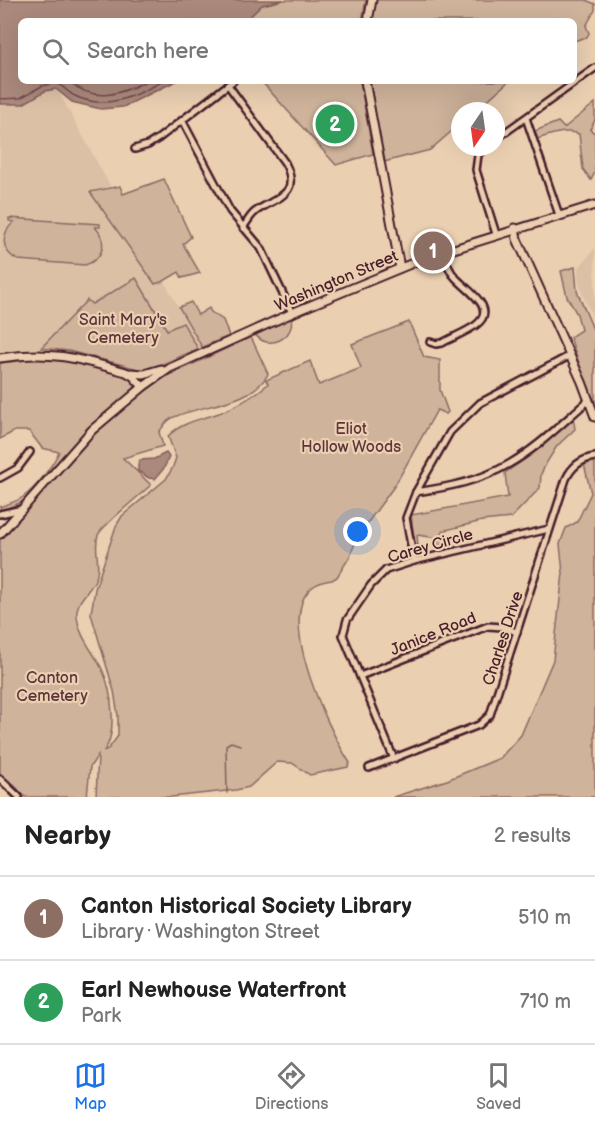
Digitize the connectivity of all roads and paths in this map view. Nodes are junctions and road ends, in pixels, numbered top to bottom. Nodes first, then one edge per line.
1 (372, 0) edge
2 (369, 18) edge
3 (595, 68) edge
4 (577, 81) edge
5 (229, 84) edge
6 (231, 84) edge
7 (366, 84) edge
8 (573, 84) edge
9 (526, 118) junction
10 (183, 122) junction
11 (505, 133) edge
12 (135, 149) dead end
13 (478, 156) edge
14 (595, 205) edge
15 (559, 215) junction
16 (243, 228) junction
17 (515, 228) junction
18 (496, 234) junction
19 (443, 251) junction
20 (400, 268) junction
21 (292, 313) junction
22 (430, 342) dead end
23 (569, 356) junction
24 (194, 357) junction
25 (0, 358) edge
26 (126, 372) junction
27 (134, 374) junction
28 (145, 385) junction
29 (589, 400) junction
30 (595, 417) edge
31 (30, 452) dead end
32 (595, 457) edge
33 (0, 478) edge
34 (416, 492) junction
35 (22, 509) junction
36 (0, 514) edge
37 (549, 529) junction
38 (0, 534) edge
39 (414, 561) junction
40 (517, 632) junction
41 (360, 676) junction
42 (394, 759) junction
43 (369, 768) dead end
44 (0, 779) edge
45 (19, 797) edge

1 - 2 main road
3 - 4 street
5 - 10 street
6 - 16 street
7 - 20 main road
8 - 9 street
9 - 11 street
9 - 15 street
10 - 12 street
10 - 16 street
13 - 18 street
14 - 15 main road, Washington Street
15 - 17 main road, Washington Street
16 - 21 street
17 - 18 main road, Washington Street
17 - 23 main road
18 - 19 main road, Washington Street
19 - 20 main road, Washington Street
19 - 22 street
20 - 21 main road, Washington Street
21 - 24 main road, Washington Street
23 - 29 main road
23 - 34 street
24 - 27 main road, Washington Street
24 - 28 main road, Washington Street
25 - 26 main road, Washington Street
26 - 27 main road, Washington Street
26 - 28 main road
27 - 28 main road
28 - 35 main road, Washington Street
29 - 30 main road
29 - 34 street
31 - 33 street
32 - 37 street, Charles Drive
34 - 39 street
35 - 36 street
35 - 38 main road, Washington Street
37 - 39 street, Carey Circle
37 - 40 street, Charles Drive
39 - 41 street, Carey Circle
40 - 41 street, Janice Road
40 - 42 street, Charles Drive
41 - 42 street, Carey Circle
42 - 43 street, Charles Drive
44 - 45 street

